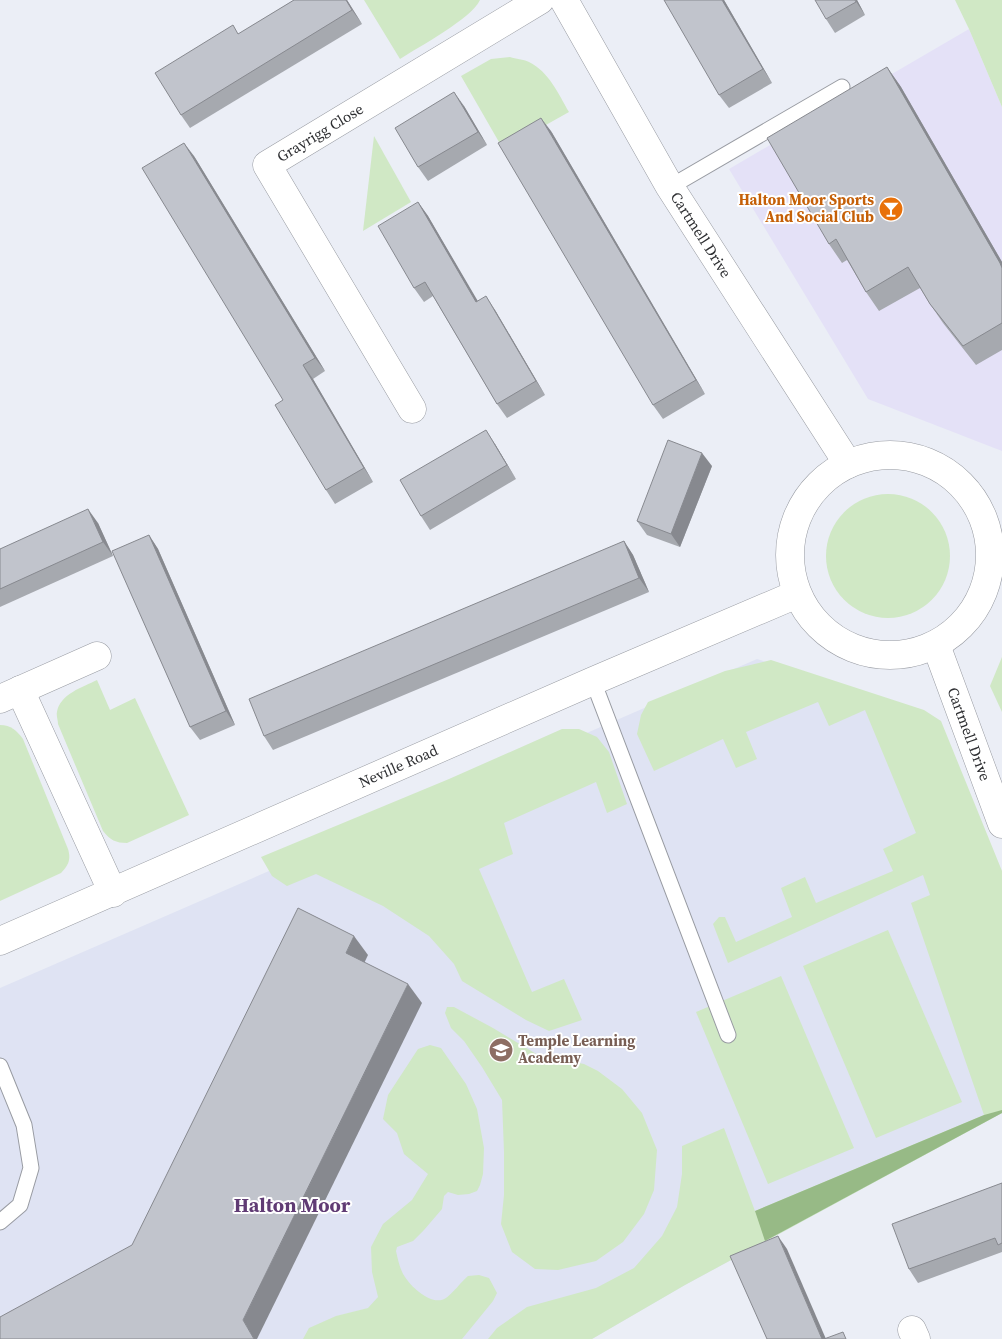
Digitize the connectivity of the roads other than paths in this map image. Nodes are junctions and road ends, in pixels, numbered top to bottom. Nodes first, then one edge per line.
1 (540, 0) edge
2 (564, 0) edge
3 (842, 87) dead end
4 (670, 187) junction
5 (412, 409) dead end
6 (848, 464) junction
7 (993, 518) edge
8 (797, 594) junction
9 (936, 645) junction
10 (98, 656) dead end
11 (592, 681) junction
12 (10, 695) edge
13 (1002, 824) edge
14 (113, 893) junction
15 (0, 941) edge
16 (728, 1035) dead end
17 (0, 1066) edge
18 (0, 1222) edge

1 - 5 street, Grayrigg Close
2 - 4 street, Cartmell Drive
3 - 4 lane
4 - 6 street, Cartmell Drive
6 - 7 street
6 - 8 street
7 - 9 street
8 - 9 street
8 - 11 street, Neville Road
9 - 13 street, Cartmell Drive
10 - 12 street
11 - 14 street, Neville Road
11 - 16 lane
12 - 14 street
14 - 15 street, Neville Road
17 - 18 lane

